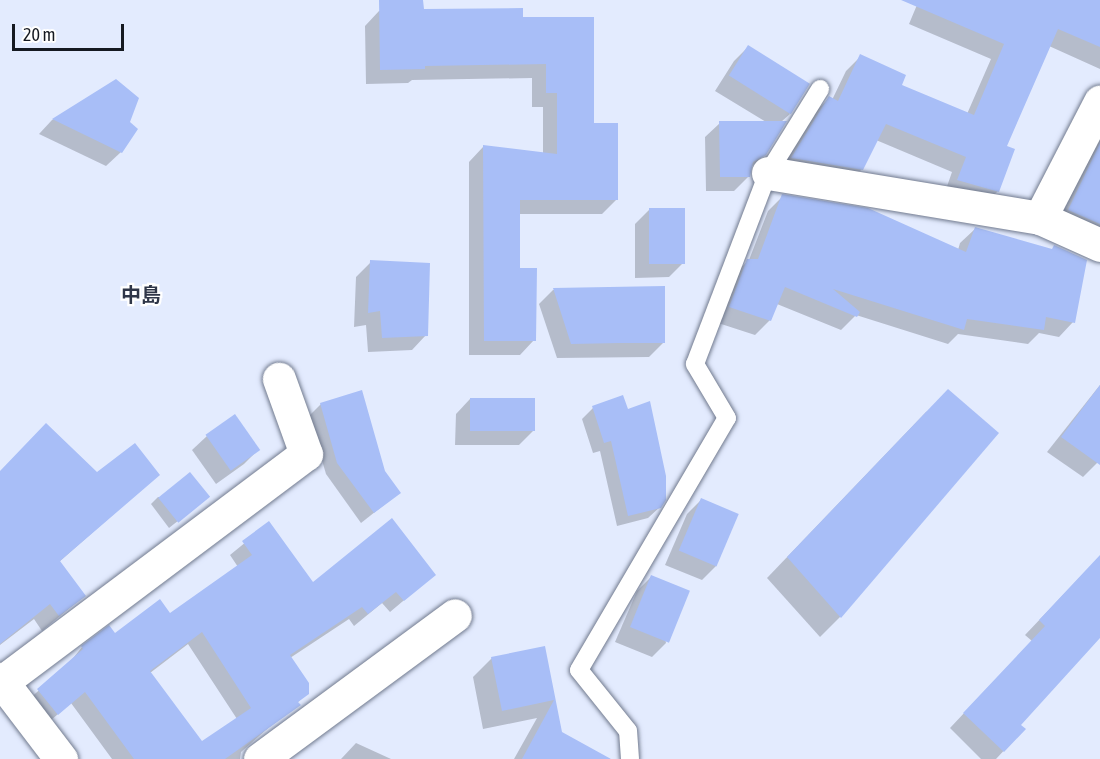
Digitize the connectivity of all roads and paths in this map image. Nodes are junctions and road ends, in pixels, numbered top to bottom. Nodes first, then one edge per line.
1 (820, 89) dead end
2 (1100, 102) edge
3 (768, 173) junction
4 (1040, 218) junction
5 (1100, 245) edge
6 (279, 379) dead end
7 (454, 615) dead end
8 (1, 681) edge
9 (61, 759) edge
10 (260, 759) edge
11 (630, 759) edge

1 - 3 lane
2 - 4 street
3 - 4 street
3 - 11 lane
4 - 5 street
6 - 8 street
7 - 10 street
8 - 9 street

